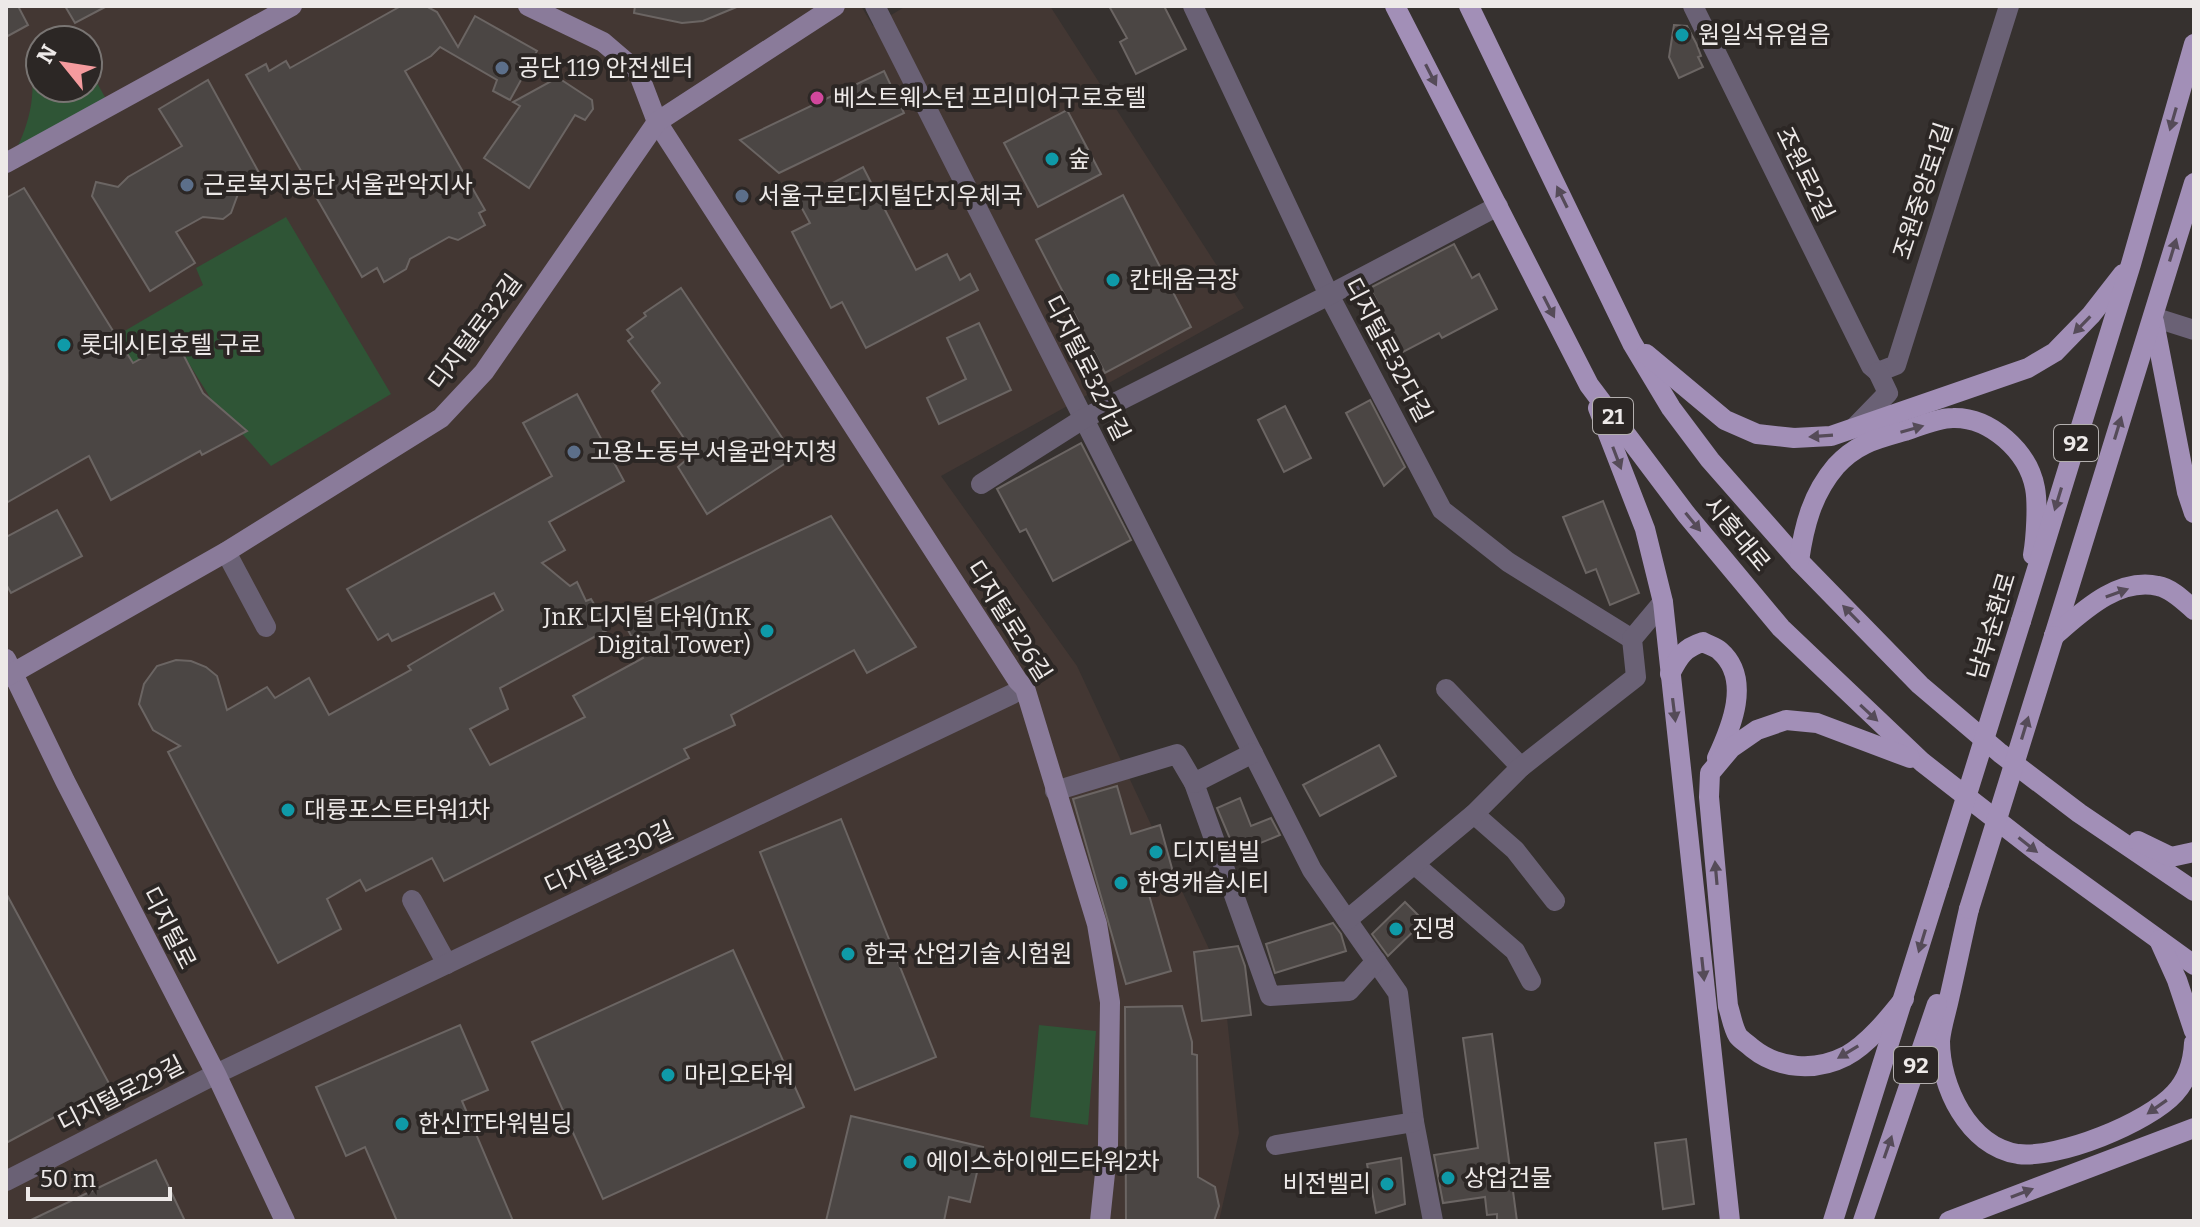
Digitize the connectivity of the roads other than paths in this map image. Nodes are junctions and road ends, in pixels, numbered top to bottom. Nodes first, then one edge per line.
1 (292, 6) edge
2 (528, 6) edge
3 (835, 6) edge
4 (875, 6) edge
5 (1193, 6) edge
6 (1395, 6) edge
7 (1469, 6) edge
8 (1693, 6) edge
9 (2009, 6) edge
10 (2194, 44) edge
11 (657, 122) junction
12 (6, 163) edge
13 (2194, 183) edge
14 (1498, 206) junction
15 (2131, 264) junction
16 (1329, 295) junction
17 (2153, 317) junction
18 (2194, 330) edge
19 (1632, 343) junction
20 (1874, 369) junction
21 (1589, 385) junction
22 (1083, 419) junction
23 (1853, 429) junction
24 (981, 484) dead end
25 (2194, 513) edge
26 (226, 552) junction
27 (1799, 561) junction
28 (1663, 602) junction
29 (2194, 610) edge
30 (2021, 621) junction
31 (266, 627) dead end
32 (2054, 636) junction
33 (1632, 639) junction
34 (9, 670) edge
35 (1670, 674) junction
36 (1025, 688) junction
37 (1446, 689) dead end
38 (1253, 753) junction
39 (1922, 762) junction
40 (1521, 767) junction
41 (1710, 773) junction
42 (1194, 783) junction
43 (1055, 791) junction
44 (2079, 813) junction
45 (1474, 814) junction
46 (2194, 852) edge
47 (1414, 864) junction
48 (2194, 891) edge
49 (412, 900) dead end
50 (1555, 901) dead end
51 (1969, 909) junction
52 (1347, 920) junction
53 (2159, 940) junction
54 (1376, 961) junction
55 (447, 964) junction
56 (2194, 965) edge
57 (1531, 981) dead end
58 (1904, 999) junction
59 (2194, 1031) edge
60 (2194, 1043) edge
61 (216, 1074) junction
62 (1414, 1122) junction
63 (2194, 1128) edge
64 (1276, 1145) dead end
65 (6, 1181) edge
66 (285, 1221) edge
67 (1100, 1221) edge
68 (1433, 1221) edge
69 (1730, 1221) edge
70 (1833, 1221) edge
71 (1863, 1221) edge
72 (1949, 1221) edge

1 - 12 street
2 - 11 street, 디지털로26길
3 - 11 street, 디지털로32길
4 - 22 street, 디지털로32가길
5 - 16 street, 디지털로32다길
6 -> 14 main road, 시흥대로 / 21
19 -> 7 main road, 시흥대로 / 21
8 - 20 street, 조원로2길
9 - 20 street, 조원중앙로1길
10 -> 15 main road, 남부순환로 / 92
11 - 26 street, 디지털로32길
11 - 36 street, 디지털로26길
17 -> 13 main road, 92
14 - 16 street
14 -> 21 main road, 시흥대로 / 21
15 -> 23 main road
15 -> 30 main road, 남부순환로 / 92
16 - 22 street
16 - 33 street, 디지털로32다길
17 - 18 street
17 - 25 main road
32 -> 17 main road, 92
23 -> 19 main road
19 - 27 main road, 시흥대로 / 21
20 - 23 street
21 -> 28 main road
21 -> 39 main road, 시흥대로 / 21
22 - 24 street
22 - 38 street, 디지털로32가길
26 - 31 street
26 - 34 street, 디지털로32길
27 -> 30 main road
44 -> 27 main road, 시흥대로 / 21
28 - 33 street
28 - 35 main road
32 -> 29 main road
30 -> 58 main road, 남부순환로 / 92, bridge
51 -> 32 main road, 92, bridge
33 - 40 street
34 - 61 street, 디지털로
35 - 41 main road
35 -> 69 main road
36 - 43 street, 디지털로26길
36 - 55 street, 디지털로30길
37 - 40 street
38 - 42 street
38 - 52 street, 디지털로32가길
39 - 41 main road
39 -> 53 main road, 시흥대로 / 21
40 - 45 street
58 -> 41 main road
42 - 43 street
42 - 54 street
43 - 67 street, 디지털로26길
44 - 46 main road
44 - 48 main road, 시흥대로 / 21
45 - 47 street
45 - 50 street
47 - 52 street
47 - 57 street
49 - 55 street
60 -> 51 main road
71 -> 51 main road, 92
52 - 54 street, 디지털로32가길
53 - 56 main road, 시흥대로 / 21
53 - 59 main road
54 - 62 street, 디지털로32가길
55 - 61 street, 디지털로30길
58 - 70 main road, 남부순환로 / 92
61 - 65 street, 디지털로29길
61 - 66 street, 디지털로
62 - 64 street
62 - 68 street, 디지털로32가길
72 -> 63 main road

